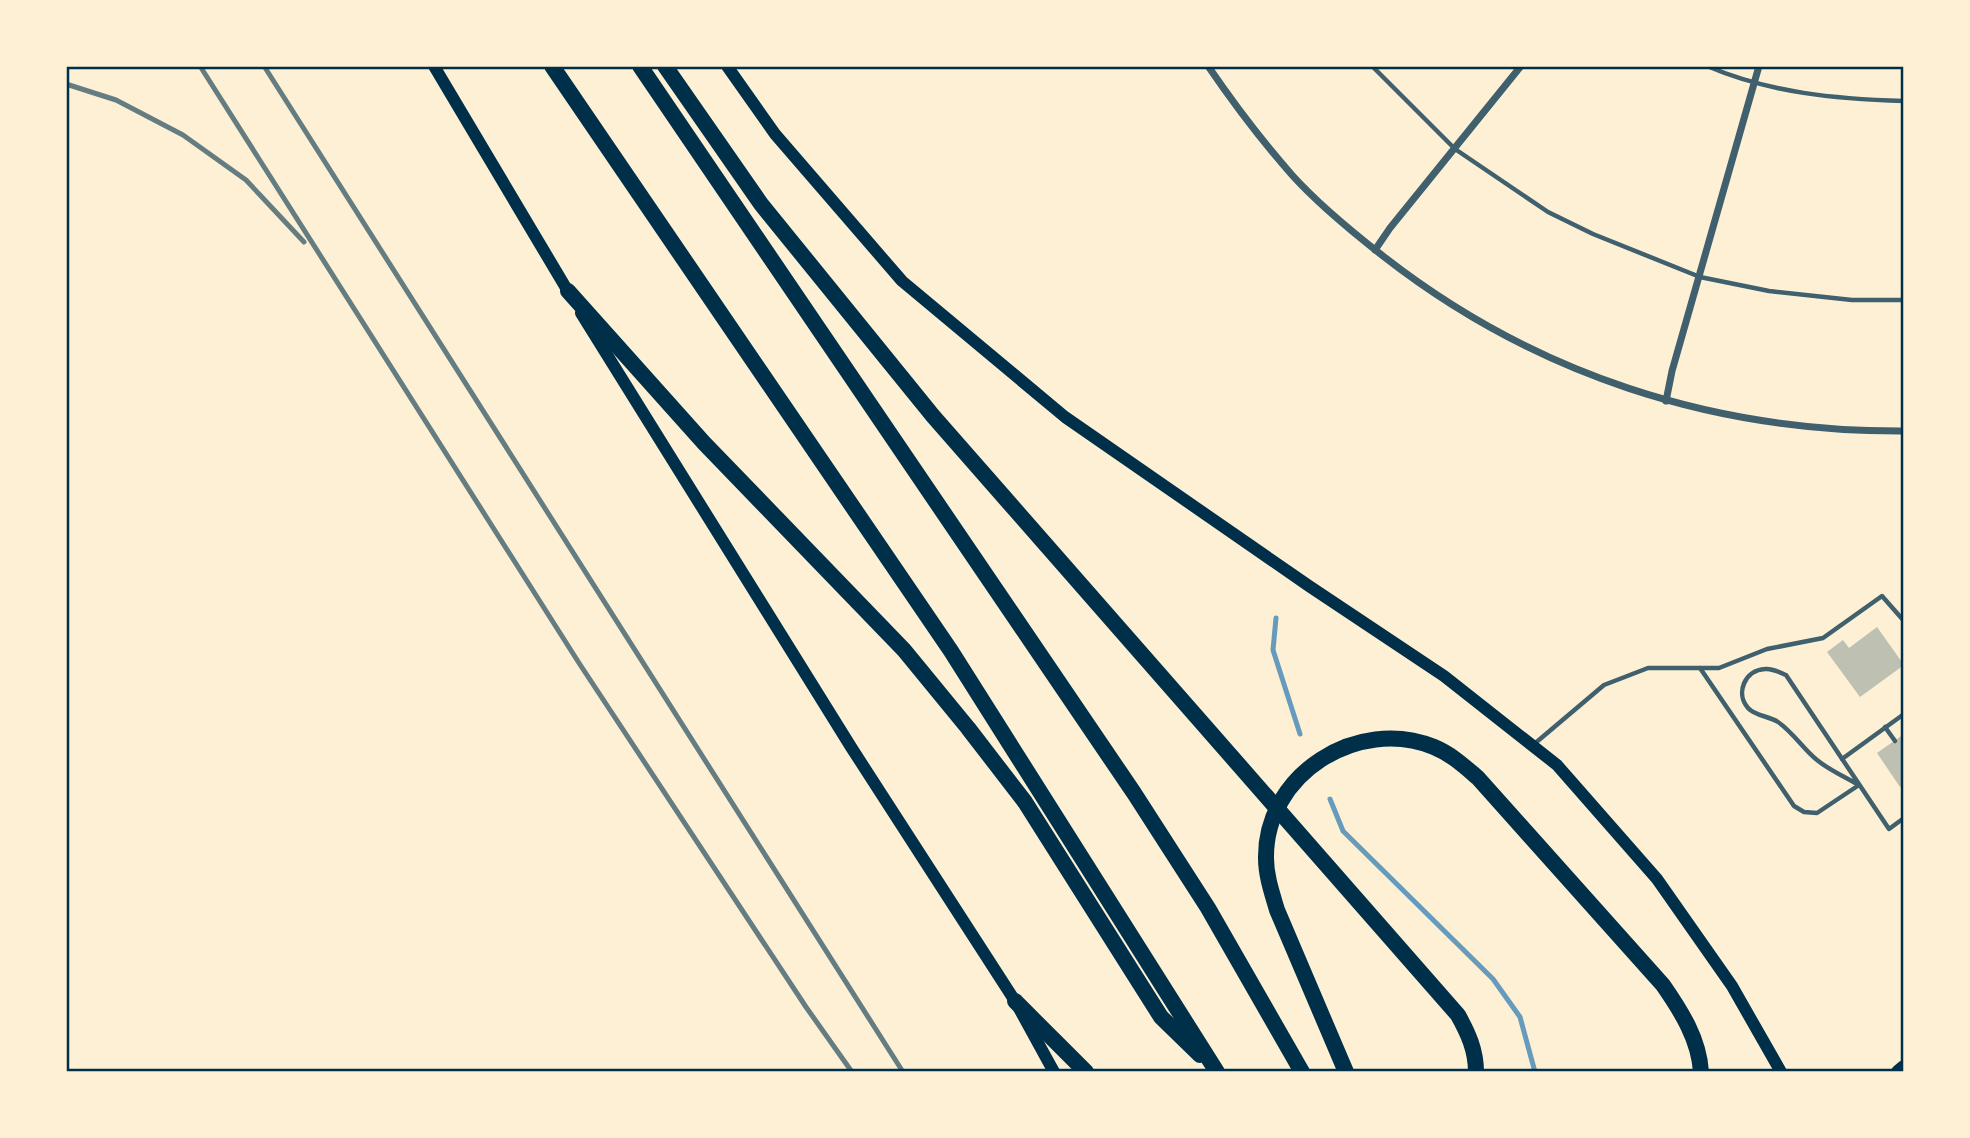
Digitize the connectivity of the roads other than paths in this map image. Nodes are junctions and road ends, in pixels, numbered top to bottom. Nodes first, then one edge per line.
1 (434, 66) edge
2 (552, 66) edge
3 (639, 66) edge
4 (665, 66) edge
5 (727, 66) edge
6 (1208, 66) edge
7 (1372, 66) edge
8 (1521, 66) edge
9 (1707, 66) edge
10 (1759, 66) edge
11 (1754, 83) junction
12 (1903, 101) edge
13 (1455, 149) junction
14 (1375, 250) junction
15 (1700, 277) junction
16 (568, 291) junction
17 (1903, 300) edge
18 (1666, 401) junction
19 (1903, 431) edge
20 (1903, 621) edge
21 (1700, 668) junction
22 (1903, 714) edge
23 (1885, 727) junction
24 (1895, 741) dead end
25 (1532, 745) junction
26 (1842, 759) junction
27 (1859, 785) junction
28 (1903, 818) edge
29 (1015, 1001) junction
30 (1903, 1067) edge
31 (1054, 1072) edge
32 (1086, 1072) edge
33 (1217, 1072) edge
34 (1302, 1072) edge
35 (1346, 1072) edge
36 (1476, 1072) edge
37 (1701, 1072) edge
38 (1781, 1072) edge
39 (1898, 1072) edge

1 - 16 main road
2 - 33 highway
3 - 34 highway
4 - 36 highway
5 - 25 main road
6 - 14 street
7 - 13 lane
8 - 13 street
9 - 11 lane
10 - 11 street
11 - 12 lane
11 - 15 street
13 - 14 street
13 - 15 lane
14 - 18 street
15 - 17 lane
15 - 18 street
16 - 29 main road
16 - 33 highway
18 - 19 street
20 - 21 lane
21 - 25 lane
21 - 27 lane
22 - 23 lane
23 - 24 lane
23 - 26 lane
25 - 38 main road
26 - 27 lane
26 - 27 lane
27 - 28 lane
29 - 31 main road
29 - 32 highway
30 - 39 main road
35 - 37 highway

